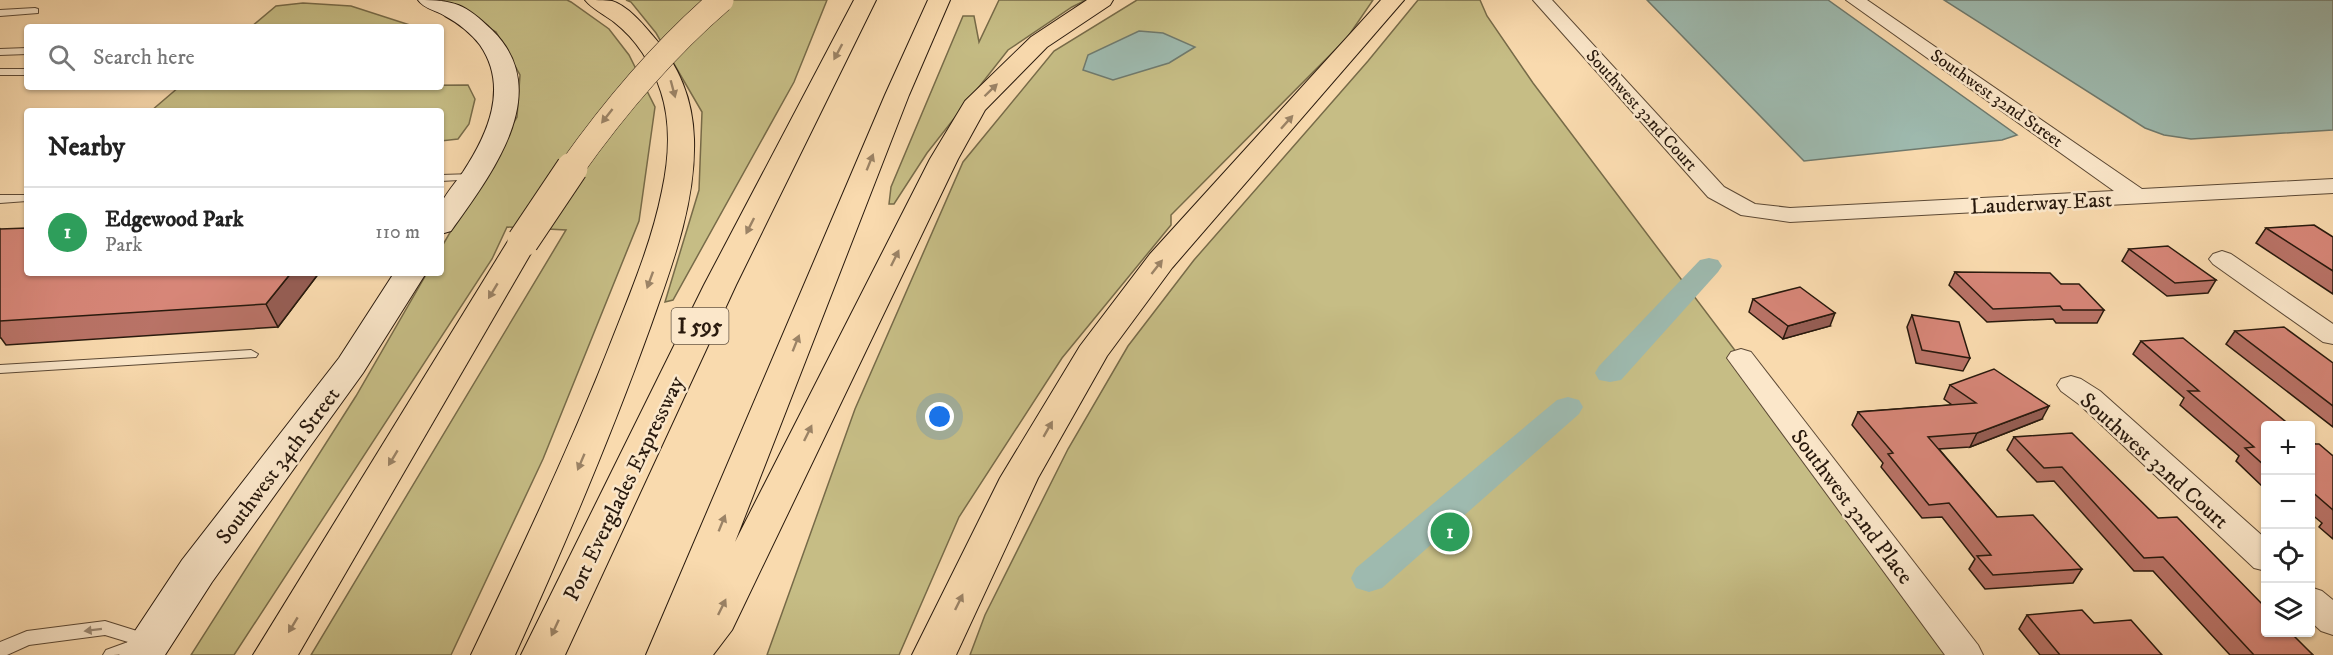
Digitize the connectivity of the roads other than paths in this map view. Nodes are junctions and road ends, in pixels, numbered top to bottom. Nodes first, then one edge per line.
1 (429, 0) edge
2 (596, 0) edge
3 (721, 0) edge
4 (865, 0) edge
5 (939, 0) edge
6 (1102, 0) edge
7 (1393, 0) edge
8 (1542, 0) edge
9 (1855, 0) edge
10 (34, 11) dead end
11 (0, 13) edge
12 (24, 51) edge
13 (0, 52) edge
14 (0, 72) edge
15 (24, 72) edge
16 (472, 177) junction
17 (444, 178) edge
18 (2333, 186) edge
19 (2138, 196) junction
20 (24, 198) edge
21 (0, 199) edge
22 (1749, 210) joint
23 (444, 220) edge
24 (2222, 259) dead end
25 (408, 276) edge
26 (2333, 336) edge
27 (251, 354) dead end
28 (1741, 358) dead end
29 (0, 369) edge
30 (2071, 385) dead end
31 (2261, 555) edge
32 (2315, 605) edge
33 (2333, 621) edge
34 (145, 648) edge
35 (0, 650) edge
36 (112, 655) edge
37 (275, 655) edge
38 (493, 655) edge
39 (543, 655) edge
40 (668, 655) edge
41 (688, 655) edge
42 (934, 655) edge
43 (1965, 655) edge

1 - 16 street
2 -> 38 highway
3 -> 37 highway, bridge
4 -> 39 highway, Port Everglades Expressway / I 595
40 -> 5 highway
41 -> 6 highway
42 -> 7 highway
8 - 22 street, Southwest 32nd Court
9 - 19 street, Southwest 32nd Street
10 - 11 lane
12 - 13 lane
14 - 15 lane
16 - 17 lane
16 - 23 street
18 - 19 street, Lauderway East
19 - 22 street, Lauderway East
20 - 21 lane
24 - 26 street
25 - 34 street, Southwest 34th Street
27 - 29 lane
28 - 43 street, Southwest 32nd Place
30 - 31 street, Southwest 32nd Court
32 - 33 street
34 -> 35 lane
34 - 36 lane

